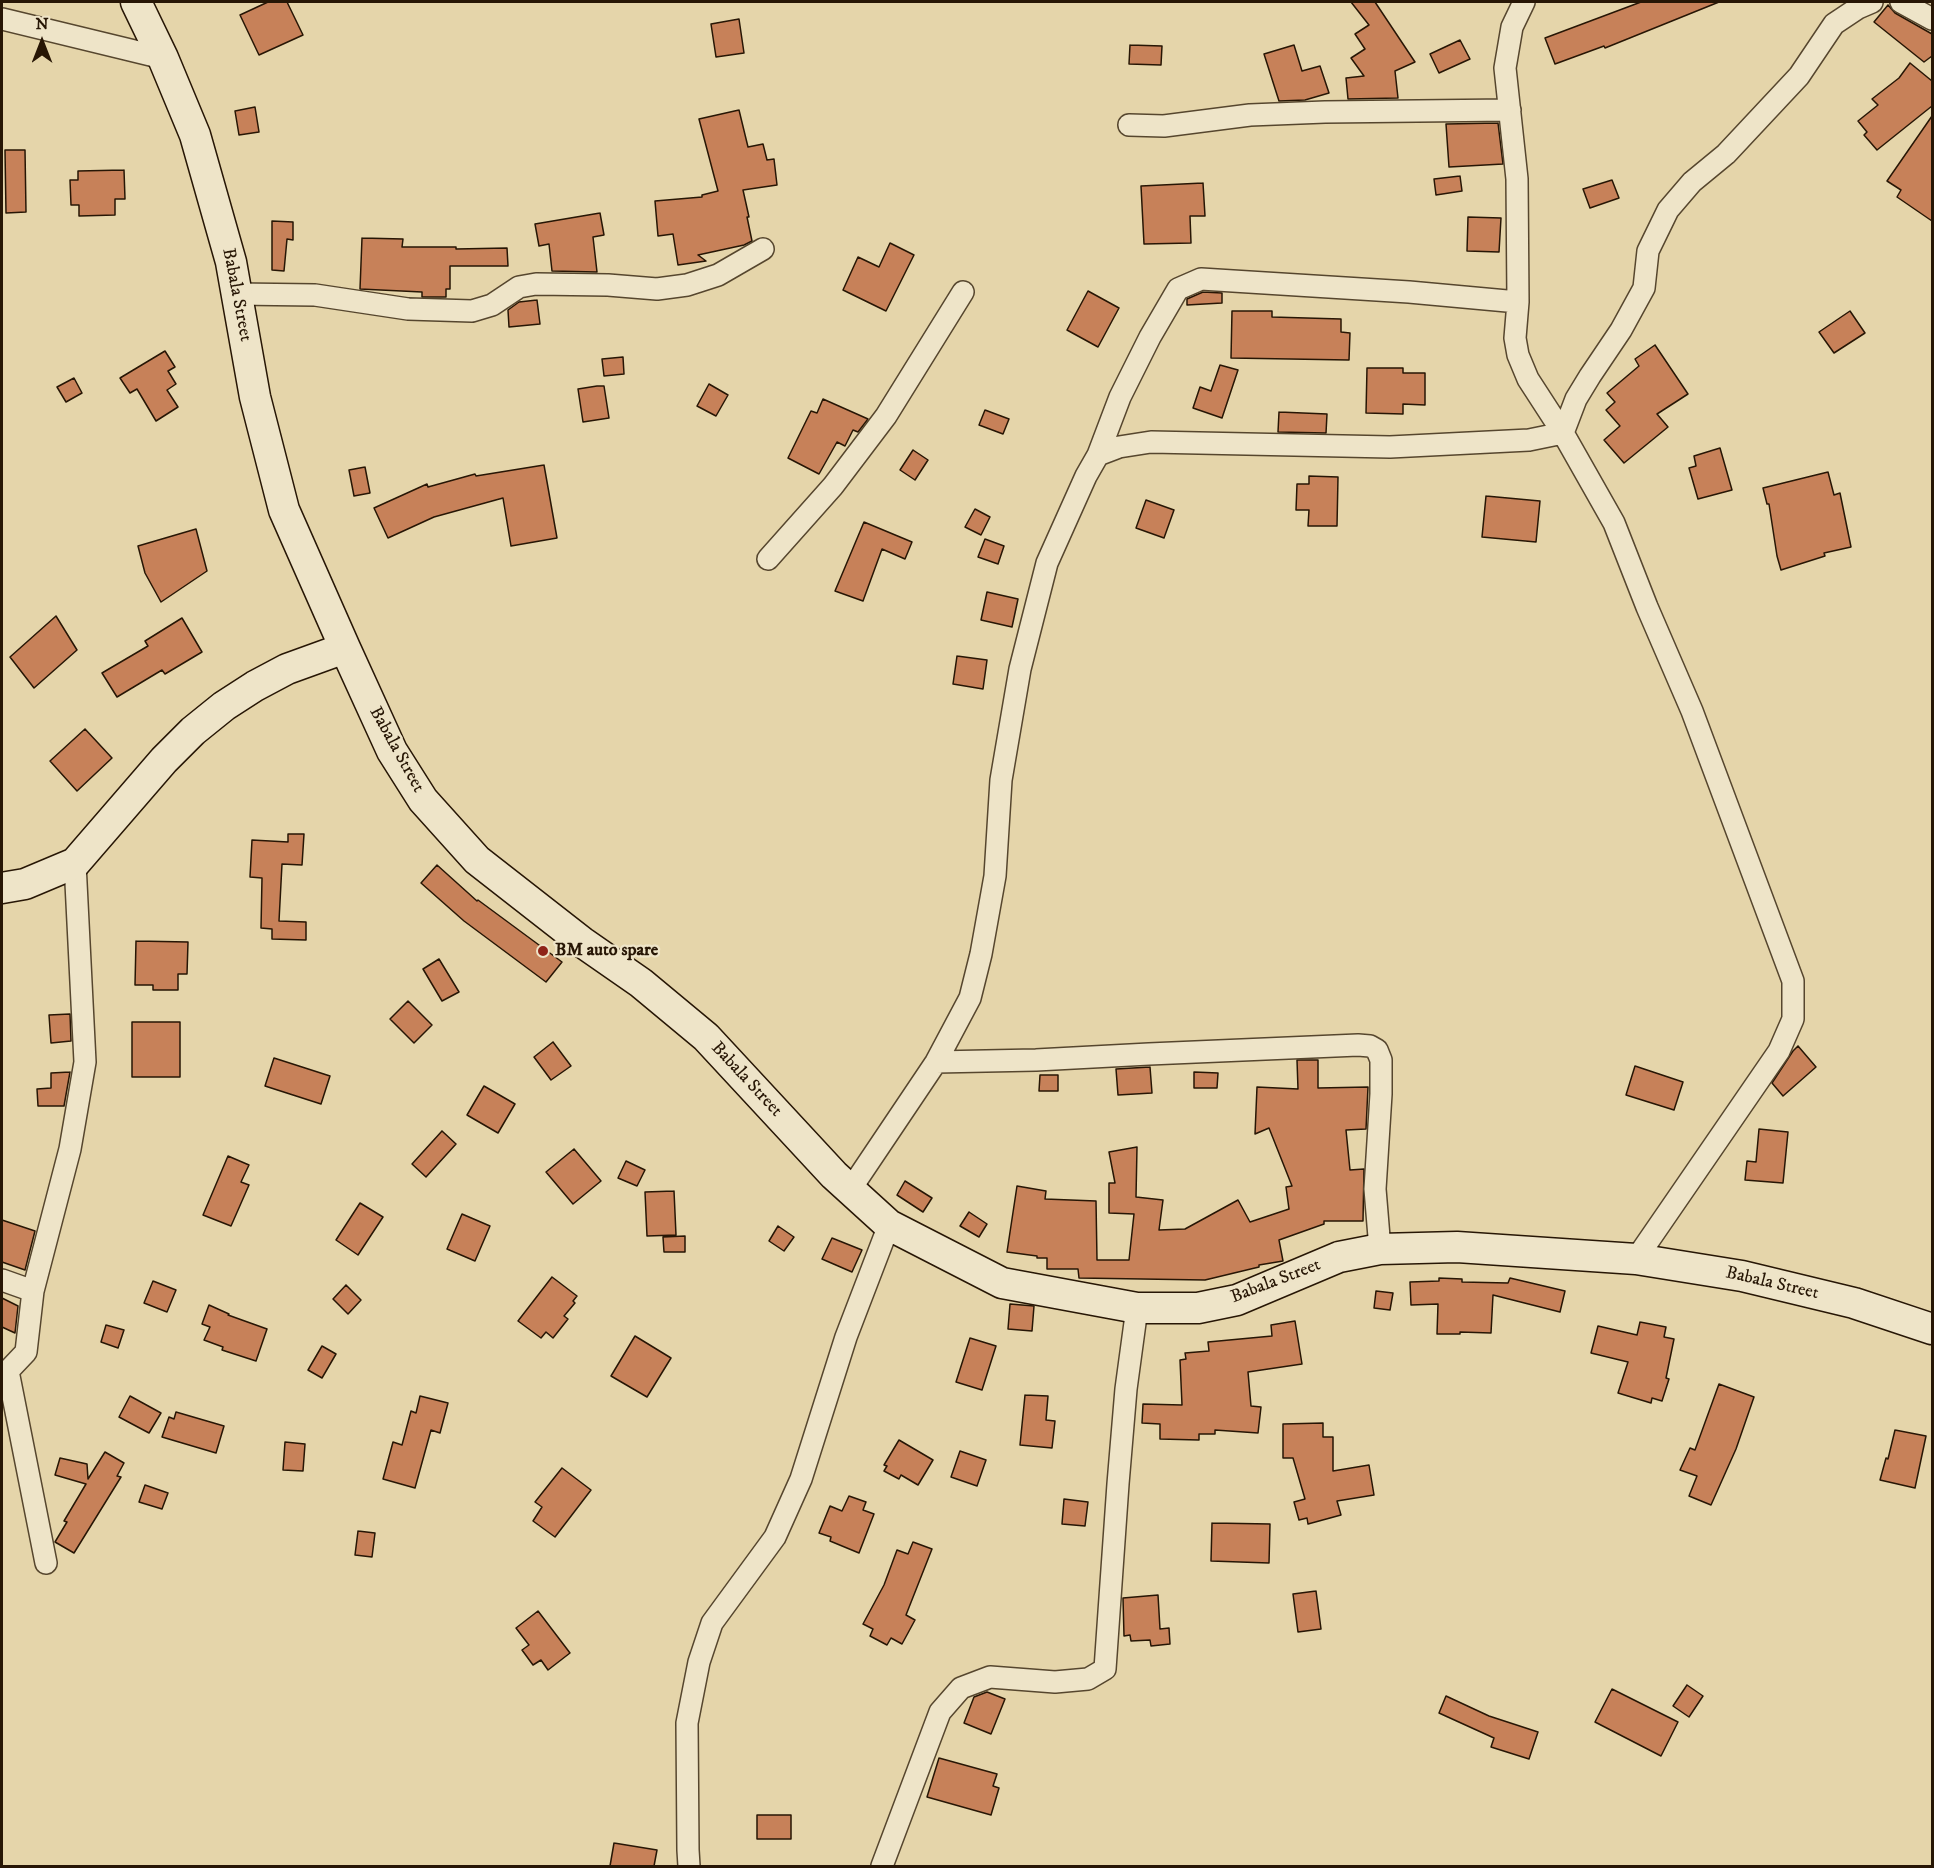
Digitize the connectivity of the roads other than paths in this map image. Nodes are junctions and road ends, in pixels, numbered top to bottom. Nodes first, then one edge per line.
1 (136, 2) edge
2 (1524, 2) edge
3 (1872, 2) edge
4 (1901, 2) edge
5 (2, 19) edge
6 (1932, 19) edge
7 (163, 58) junction
8 (1510, 110) junction
9 (1129, 125) dead end
10 (763, 249) dead end
11 (963, 292) dead end
12 (236, 294) junction
13 (1518, 302) junction
14 (1563, 433) junction
15 (1098, 455) junction
16 (768, 559) dead end
17 (345, 648) junction
18 (75, 863) junction
19 (2, 888) edge
20 (936, 1062) junction
21 (850, 1190) junction
22 (889, 1225) junction
23 (1380, 1249) junction
24 (1636, 1259) junction
25 (2, 1280) edge
26 (33, 1291) junction
27 (1137, 1308) junction
28 (1932, 1329) edge
29 (46, 1563) dead end
30 (689, 1866) edge
31 (882, 1866) edge

1 - 7 street, Babala Street
2 - 8 street
3 - 14 street
4 - 6 street
5 - 7 street
7 - 12 street, Babala Street
8 - 9 street
8 - 13 street
10 - 12 street
11 - 16 street
12 - 17 street, Babala Street
13 - 14 street
13 - 15 street
14 - 15 street
14 - 24 street
15 - 20 street
17 - 18 street
17 - 21 street, Babala Street
18 - 19 street
18 - 26 street
20 - 21 street
20 - 23 street
21 - 22 street, Babala Street
22 - 27 street, Babala Street
22 - 30 street
23 - 24 street, Babala Street
23 - 27 street, Babala Street
24 - 28 street, Babala Street
25 - 26 street
26 - 29 street
27 - 31 street

